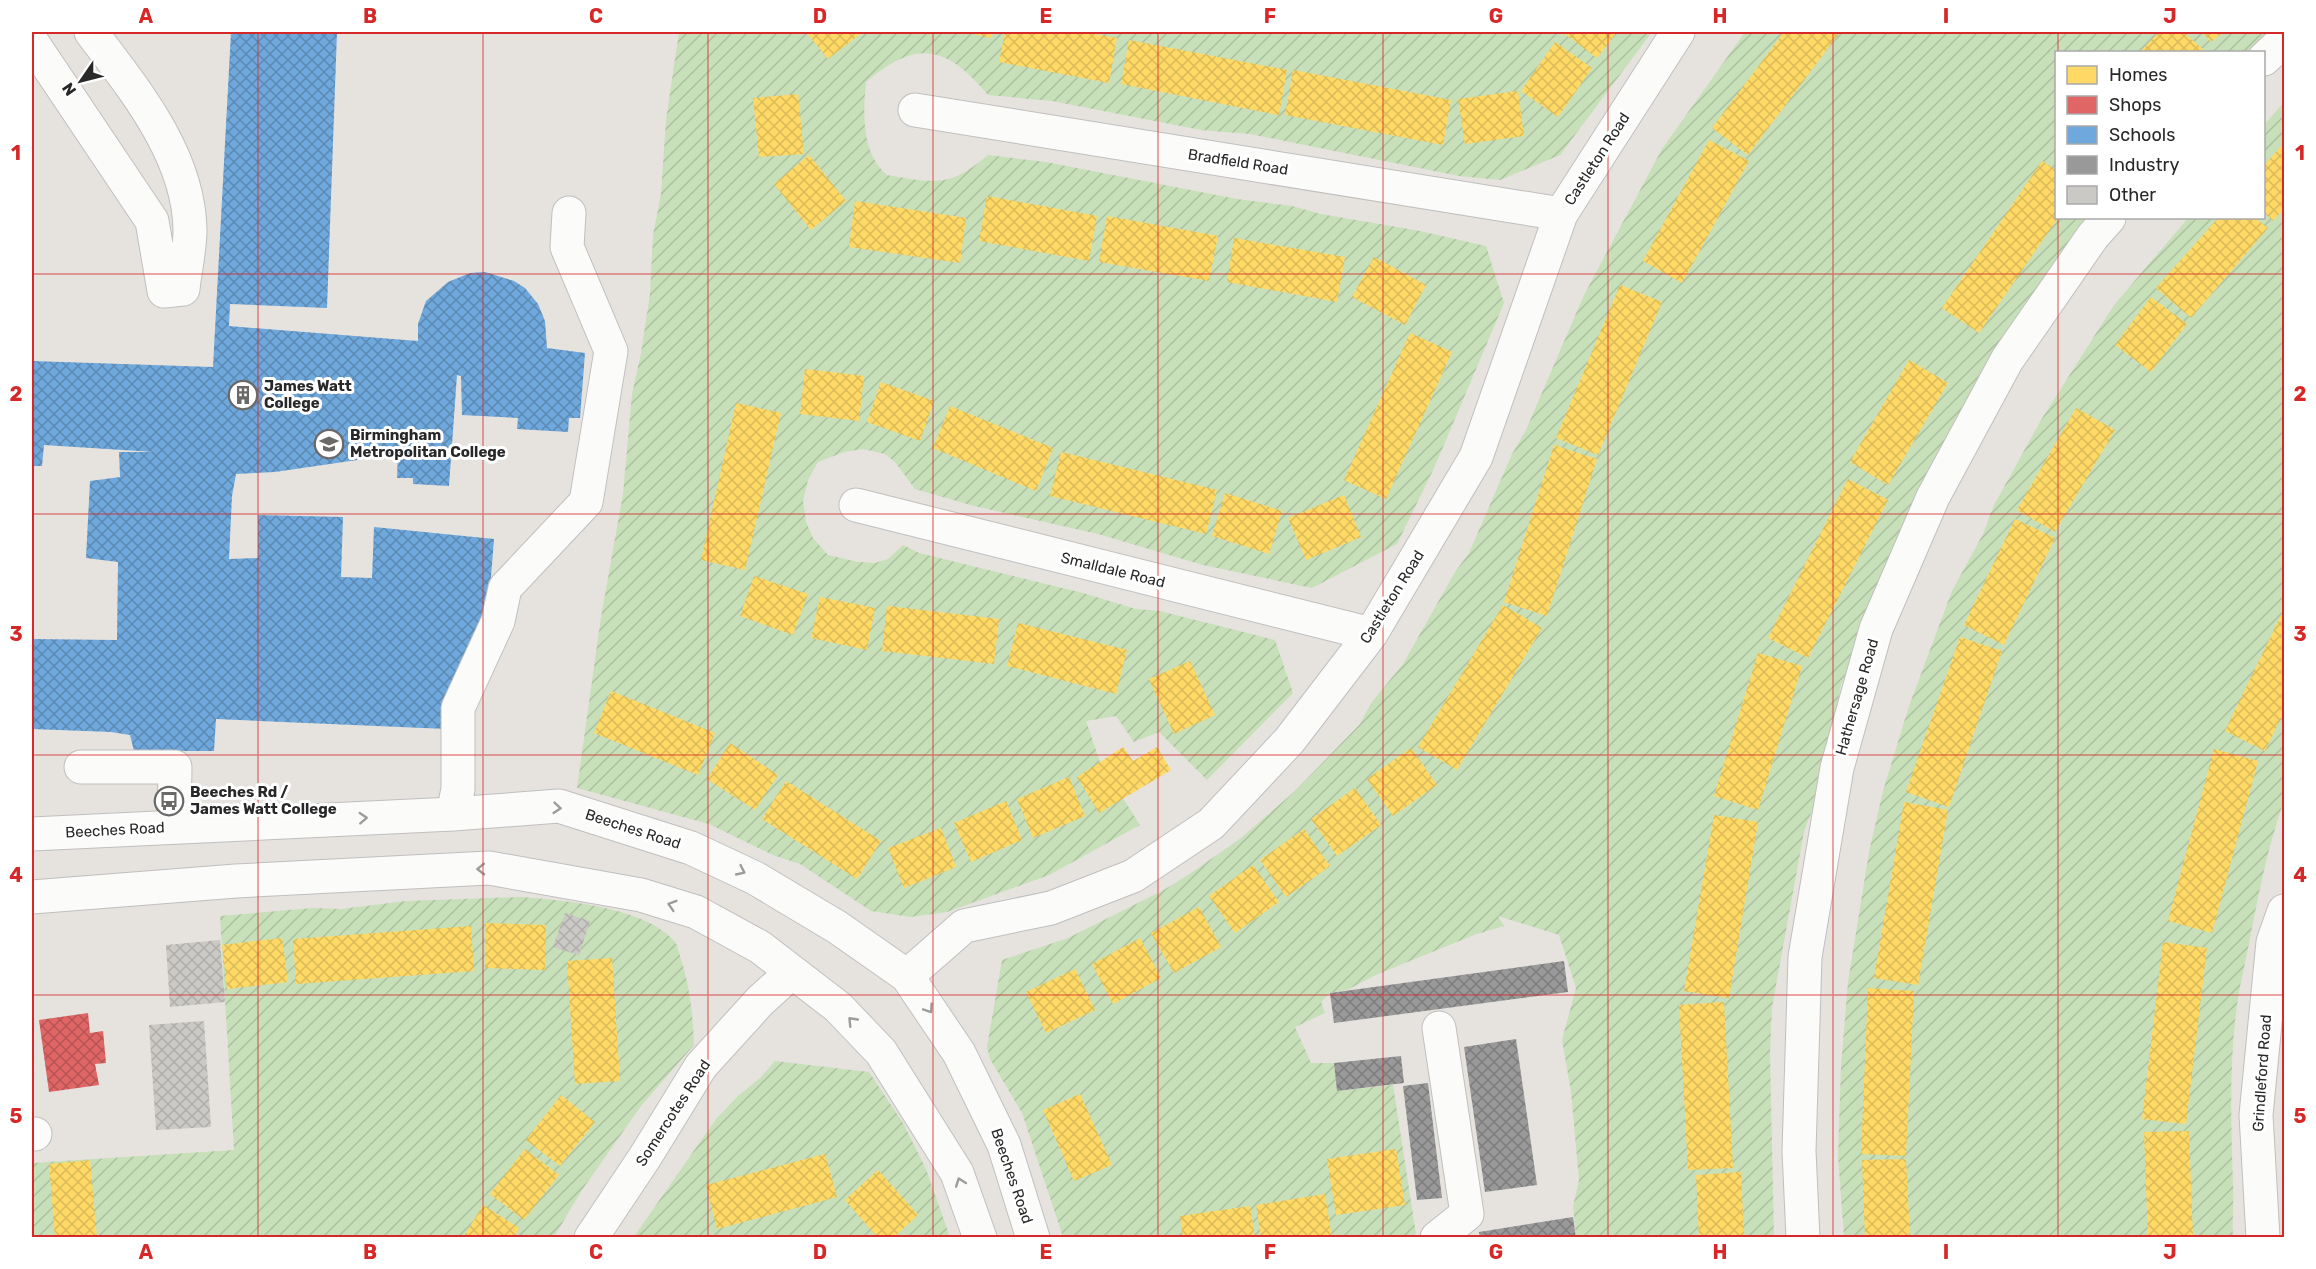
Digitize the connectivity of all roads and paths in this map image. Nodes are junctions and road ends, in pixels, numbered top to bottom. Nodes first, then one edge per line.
1 (91, 32) edge
2 (1678, 32) edge
3 (2284, 40) edge
4 (32, 42) edge
5 (2265, 57) edge
6 (915, 110) dead end
7 (569, 213) dead end
8 (1562, 214) junction
9 (2108, 219) edge
10 (856, 505) dead end
11 (1371, 634) junction
12 (81, 767) dead end
13 (453, 814) junction
14 (174, 827) junction
15 (32, 834) edge
16 (32, 897) edge
17 (2284, 911) edge
18 (792, 972) junction
19 (907, 976) junction
20 (1439, 1028) dead end
21 (591, 1238) edge
22 (980, 1238) edge
23 (1033, 1238) edge
24 (1437, 1238) edge
25 (1803, 1238) edge
26 (2263, 1238) edge

1 - 4 street
2 - 8 street, Castleton Road
3 - 5 street
6 - 8 street, Bradfield Road
7 - 13 street
8 - 11 street, Castleton Road
9 - 25 street, Hathersage Road
10 - 11 street, Smalldale Road
11 - 19 street, Castleton Road
12 - 14 street
14 -> 13 street, Beeches Road
13 -> 19 street, Beeches Road
14 - 15 street, Beeches Road
18 -> 16 street
17 - 26 street, Grindleford Road
18 - 21 street, Somercotes Road
22 -> 18 street
19 -> 23 street, Beeches Road
20 - 24 street

